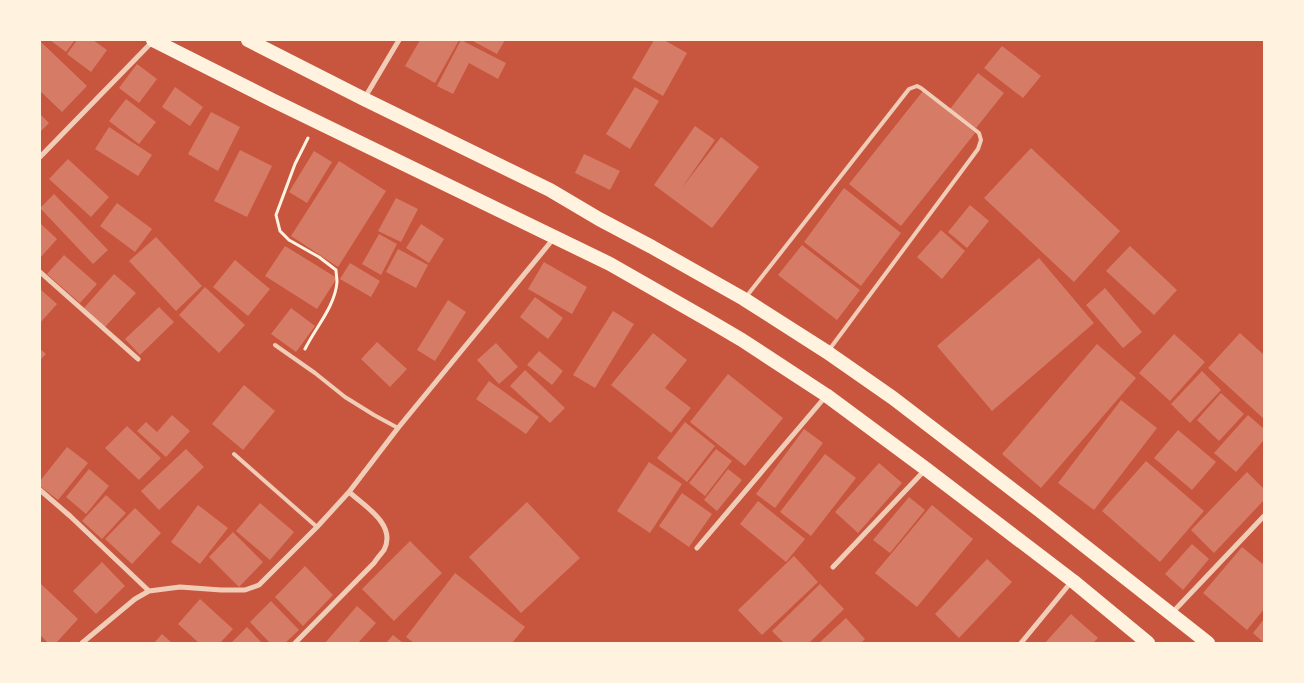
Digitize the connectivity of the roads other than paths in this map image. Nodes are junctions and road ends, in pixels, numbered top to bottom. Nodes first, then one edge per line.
1 (154, 40) edge
2 (248, 40) edge
3 (399, 40) edge
4 (364, 99) junction
5 (40, 157) edge
6 (554, 238) junction
7 (40, 272) edge
8 (744, 299) junction
9 (275, 345) dead end
10 (827, 352) junction
11 (138, 359) dead end
12 (826, 395) junction
13 (398, 428) junction
14 (234, 454) dead end
15 (926, 469) junction
16 (40, 490) edge
17 (349, 492) junction
18 (1264, 516) edge
19 (317, 527) junction
20 (697, 548) dead end
21 (833, 567) dead end
22 (1073, 581) junction
23 (149, 591) junction
24 (1171, 615) junction
25 (82, 643) edge
26 (295, 643) edge
27 (1021, 643) edge
28 (1148, 643) edge
29 (1208, 643) edge

1 - 5 street
1 - 6 highway
2 - 4 highway
3 - 4 street
4 - 8 highway
6 - 12 highway
6 - 13 street
7 - 11 street
8 - 10 highway
8 - 10 lane
9 - 13 lane
10 - 24 highway
12 - 15 highway
12 - 20 street
13 - 17 street
14 - 19 lane
15 - 21 street
15 - 22 highway
16 - 23 street
17 - 19 street
17 - 26 street
18 - 24 street
19 - 23 street
22 - 27 street
22 - 28 highway
23 - 25 street
24 - 29 highway

